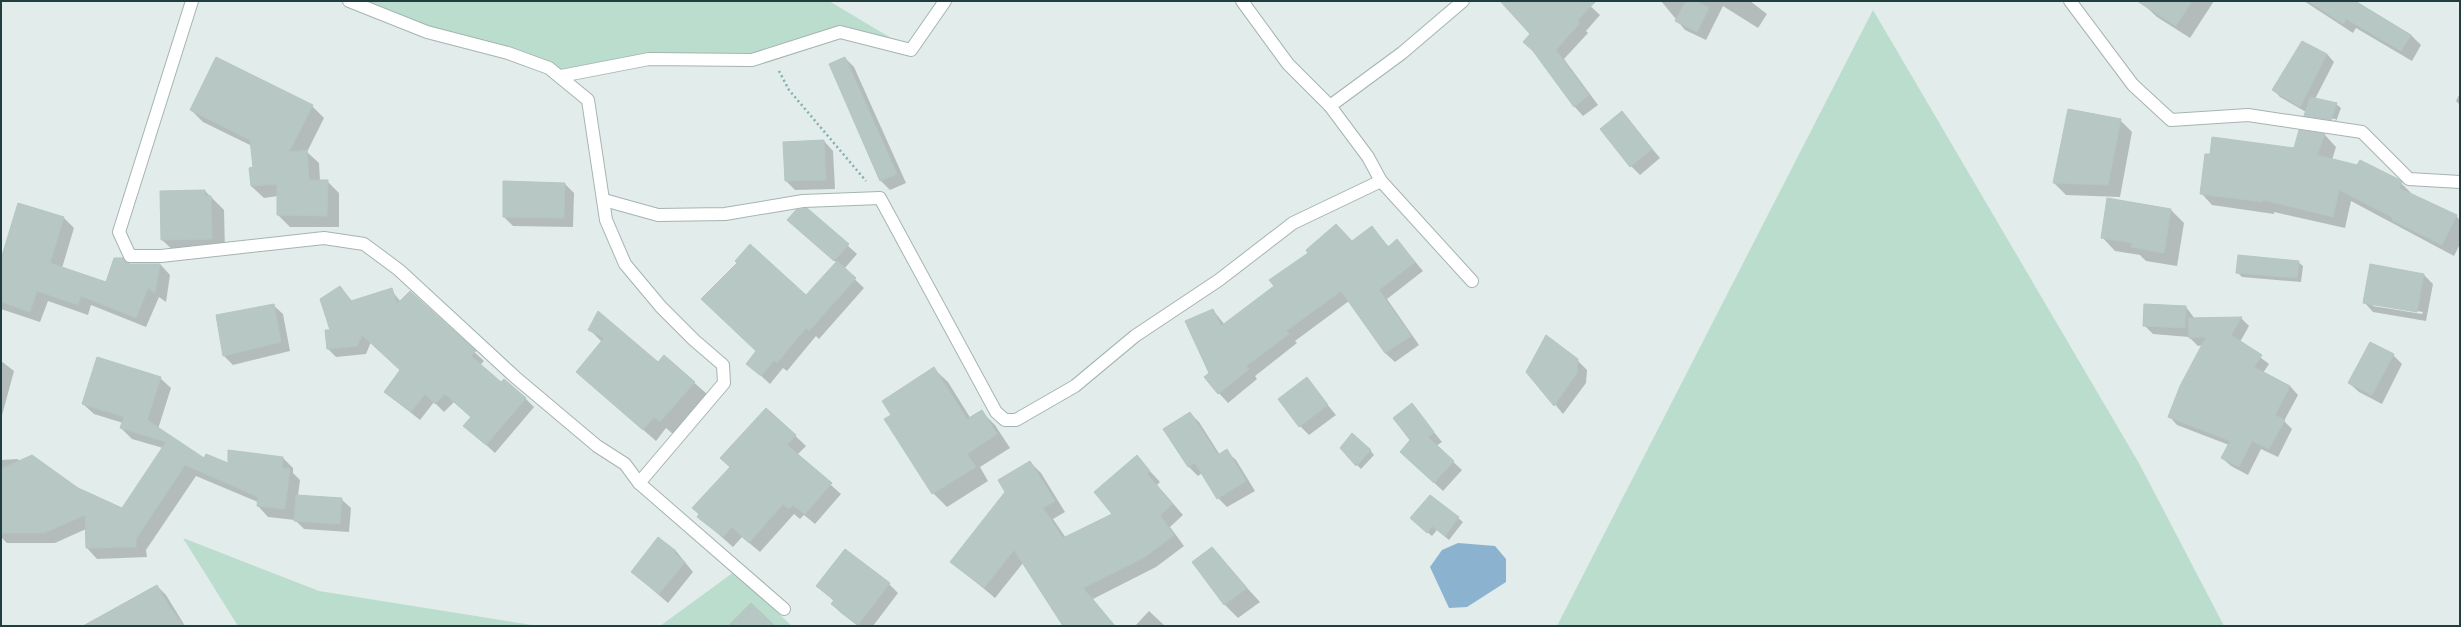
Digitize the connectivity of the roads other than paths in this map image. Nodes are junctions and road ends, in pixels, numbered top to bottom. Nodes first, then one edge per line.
1 (192, 1) edge
2 (349, 1) edge
3 (945, 1) edge
4 (1242, 1) edge
5 (1463, 1) edge
6 (2070, 1) edge
7 (561, 76) junction
8 (1330, 106) junction
9 (1381, 181) junction
10 (2460, 182) edge
11 (604, 200) junction
12 (1472, 281) dead end
13 (639, 483) junction
14 (784, 609) dead end

1 - 13 street
2 - 7 street
3 - 7 street
4 - 8 street
5 - 8 street
6 - 10 street
7 - 11 street
8 - 9 street
9 - 11 street
9 - 12 street
11 - 13 street
13 - 14 street

